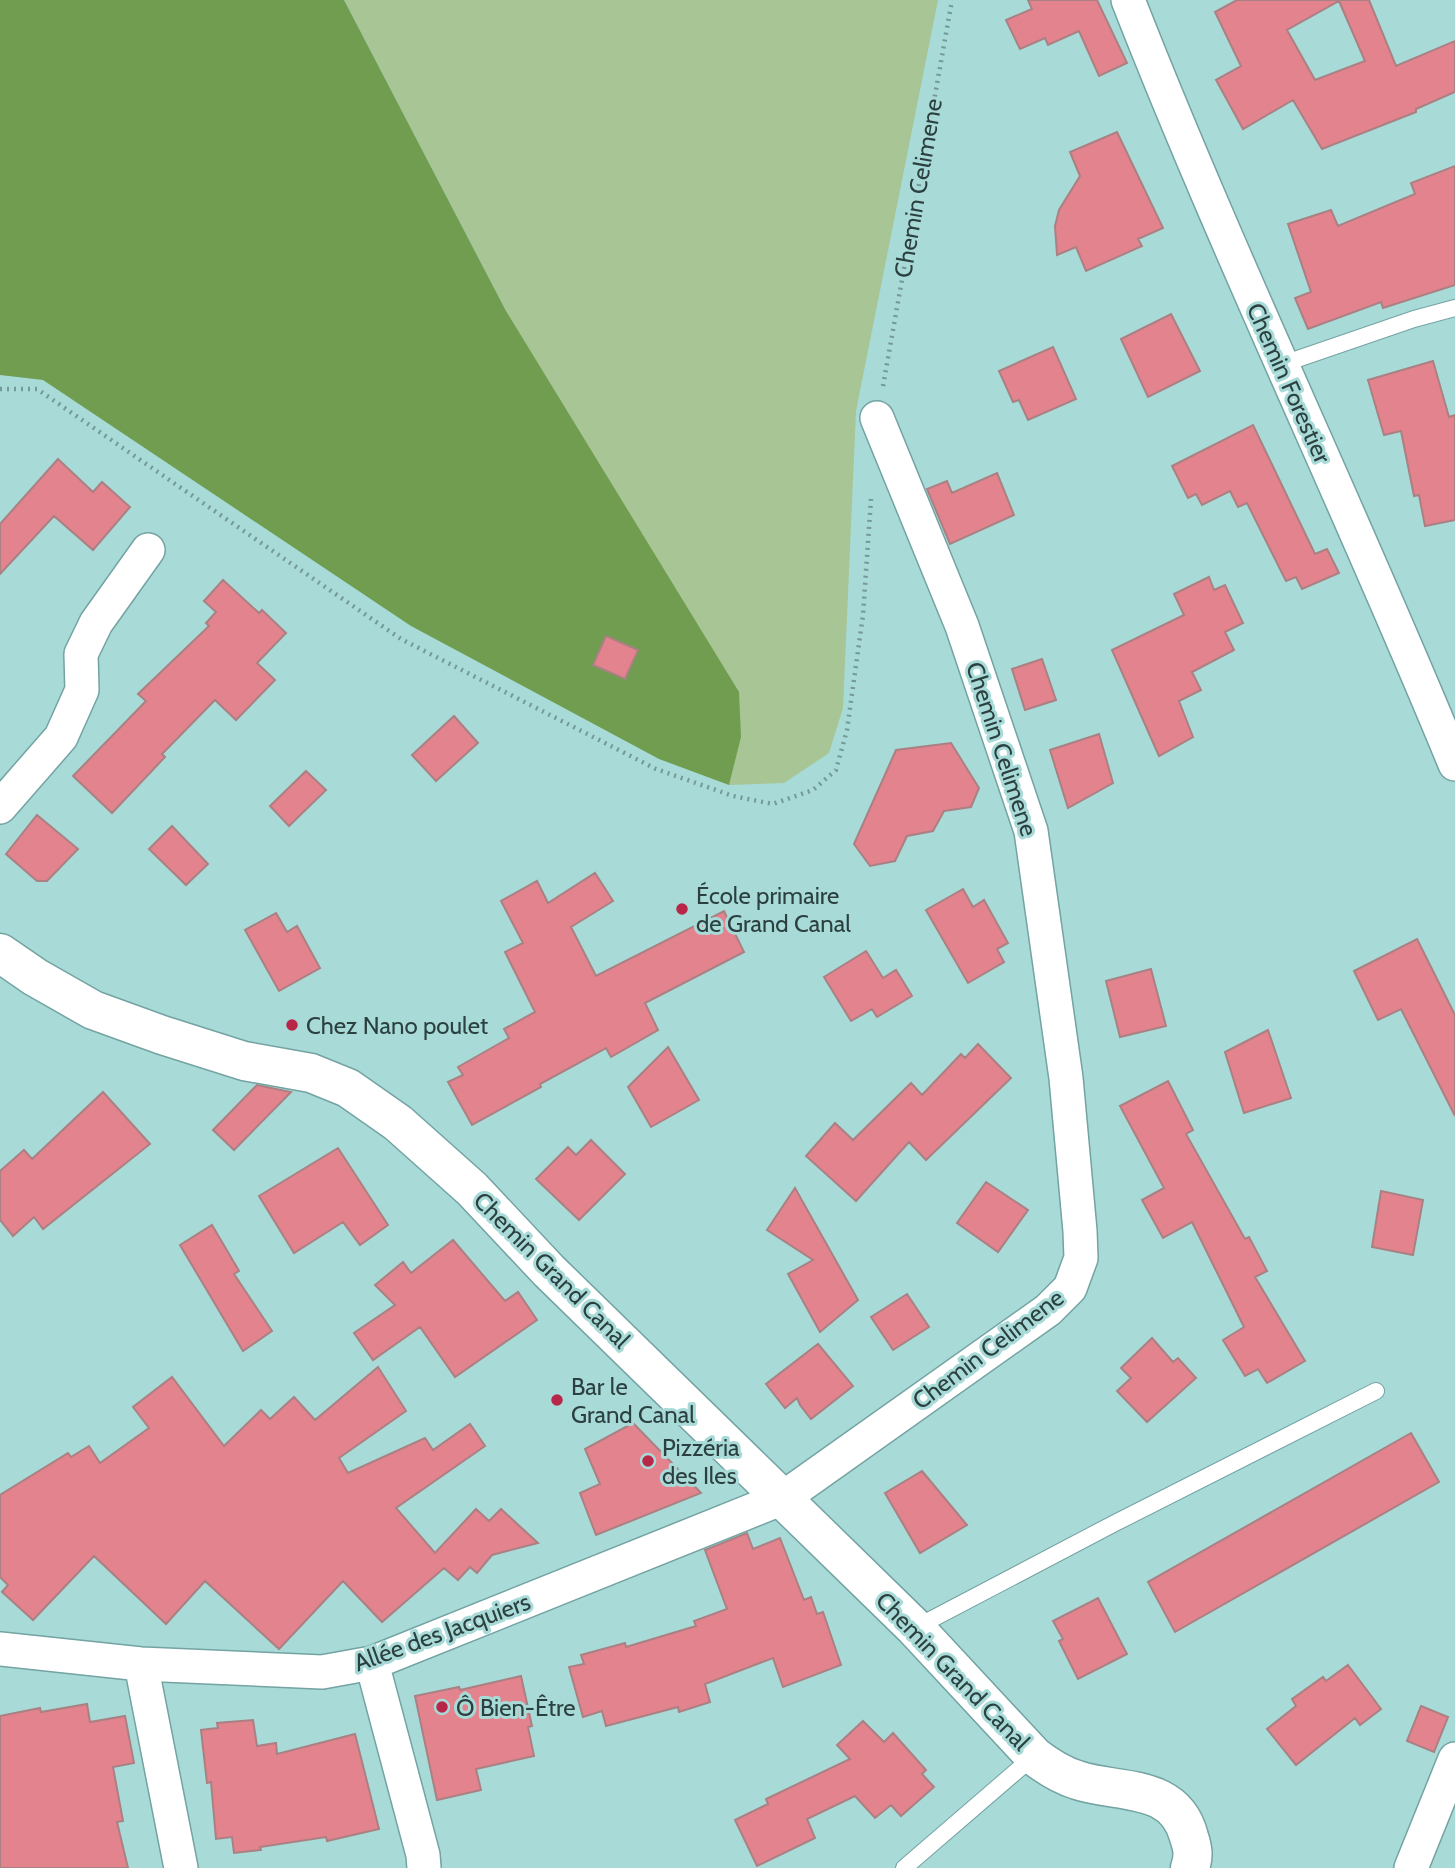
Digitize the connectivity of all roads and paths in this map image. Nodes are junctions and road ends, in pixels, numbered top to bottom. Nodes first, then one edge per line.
1 (952, 0) edge
2 (1128, 0) edge
3 (1455, 308) edge
4 (1280, 365) junction
5 (0, 389) edge
6 (877, 418) joint
7 (871, 497) dead end
8 (148, 550) dead end
9 (1455, 764) edge
10 (0, 807) edge
11 (0, 953) edge
12 (1376, 1391) dead end
13 (783, 1499) junction
14 (915, 1628) junction
15 (0, 1649) edge
16 (372, 1663) junction
17 (141, 1664) junction
18 (1034, 1756) junction
19 (1455, 1759) edge
20 (181, 1868) edge
21 (424, 1868) edge
22 (904, 1868) edge
23 (1190, 1868) edge
24 (1411, 1868) edge

1 - 6 path, Chemin Celimene
2 - 4 street, Chemin Forestier
3 - 4 lane
4 - 9 street, Chemin Forestier
5 - 7 path
6 - 13 street, Chemin Celimene
8 - 10 street
11 - 13 street, Chemin Grand Canal
12 - 14 lane
13 - 14 street, Chemin Grand Canal
13 - 16 street, Allée des Jacquiers
14 - 18 street, Chemin Grand Canal
15 - 17 street, Allée des Jacquiers
16 - 17 street, Allée des Jacquiers
16 - 21 street
17 - 20 street
18 - 22 lane
18 - 23 street, Chemin Grand Canal
19 - 24 street

